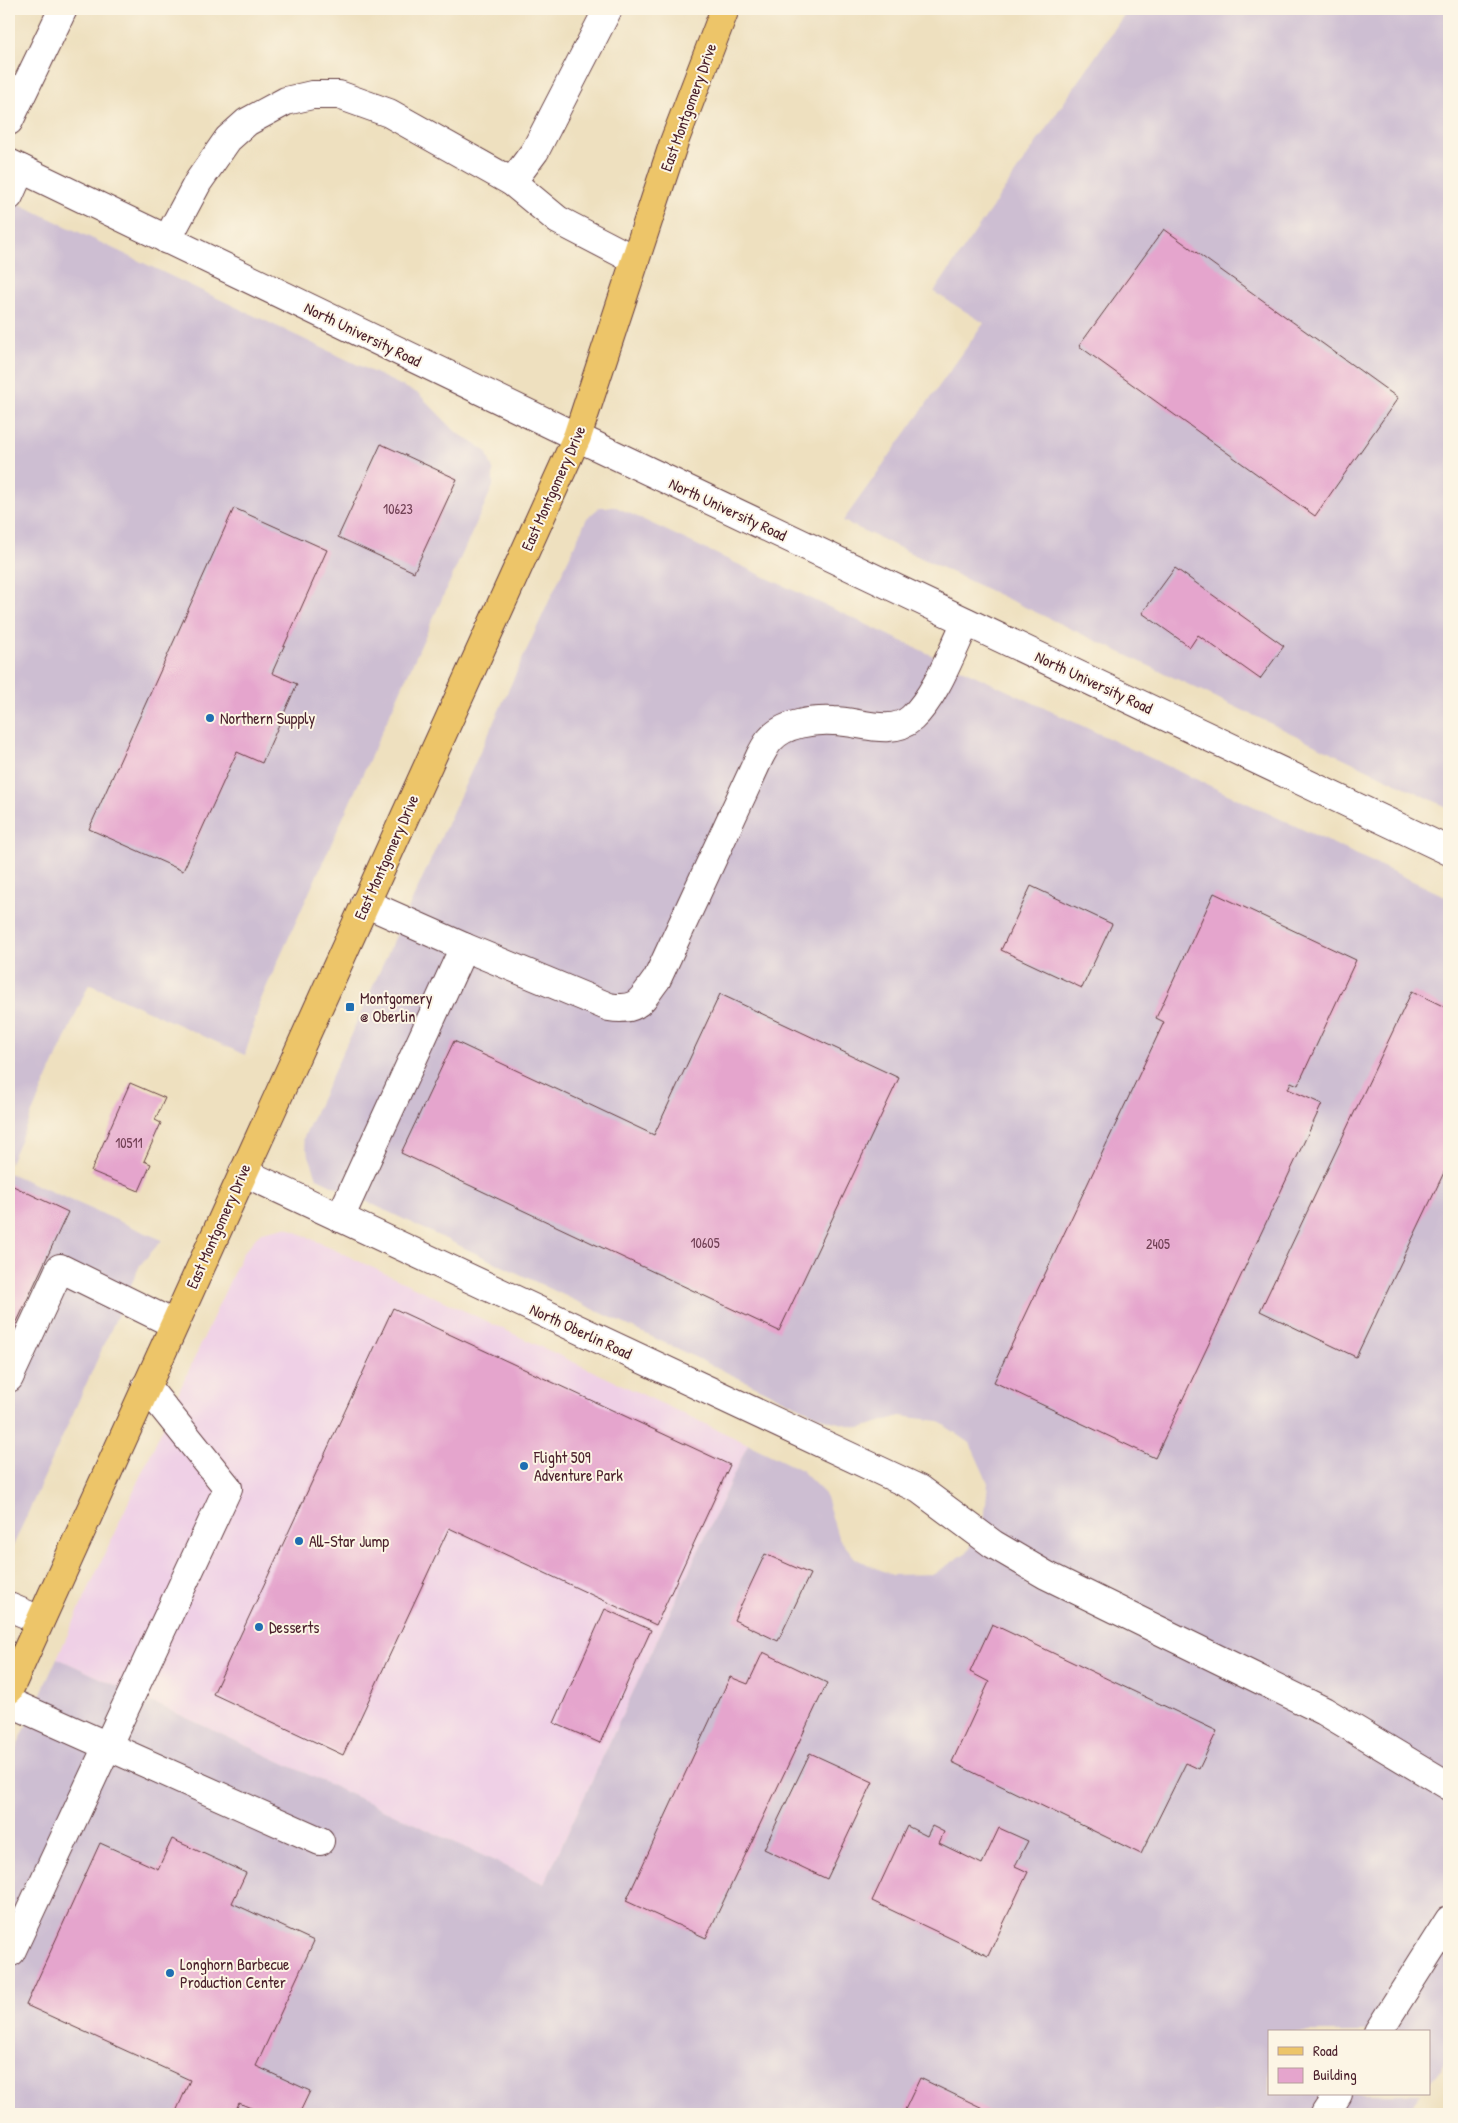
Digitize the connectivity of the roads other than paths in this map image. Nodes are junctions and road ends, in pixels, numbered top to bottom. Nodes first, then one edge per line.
1 (63, 9) edge
2 (608, 9) edge
3 (725, 9) edge
4 (9, 121) edge
5 (15, 166) edge
6 (512, 182) junction
7 (9, 196) edge
8 (167, 240) junction
9 (635, 260) junction
10 (577, 438) junction
11 (966, 622) junction
12 (1449, 851) edge
13 (365, 903) junction
14 (464, 947) junction
15 (242, 1172) junction
16 (340, 1218) junction
17 (174, 1324) junction
18 (9, 1378) edge
19 (146, 1386) junction
20 (9, 1607) edge
21 (40, 1620) junction
22 (9, 1690) edge
23 (9, 1702) edge
24 (108, 1746) junction
25 (1449, 1786) edge
26 (320, 1841) dead end
27 (1449, 1920) edge
28 (11, 1952) dead end
29 (1379, 2030) edge
30 (1337, 2096) edge
31 (1325, 2114) edge

1 - 4 street
2 - 6 street
3 - 9 main road, East Montgomery Drive
5 - 7 street
5 - 8 street, North University Road
6 - 8 street
6 - 9 street
8 - 10 street, North University Road
9 - 10 main road, East Montgomery Drive
10 - 11 street, North University Road
10 - 13 main road, East Montgomery Drive
11 - 12 street, North University Road
11 - 14 street
13 - 14 street
13 - 15 main road, East Montgomery Drive
14 - 16 street
15 - 16 street, North Oberlin Road
15 - 17 main road, East Montgomery Drive
16 - 25 street, North Oberlin Road
17 - 18 street
17 - 19 main road, East Montgomery Drive
19 - 21 main road, East Montgomery Drive
19 - 24 street
20 - 21 street
21 - 22 main road, East Montgomery Drive
23 - 24 street
24 - 26 street
24 - 28 street
27 - 29 street
30 - 31 street

